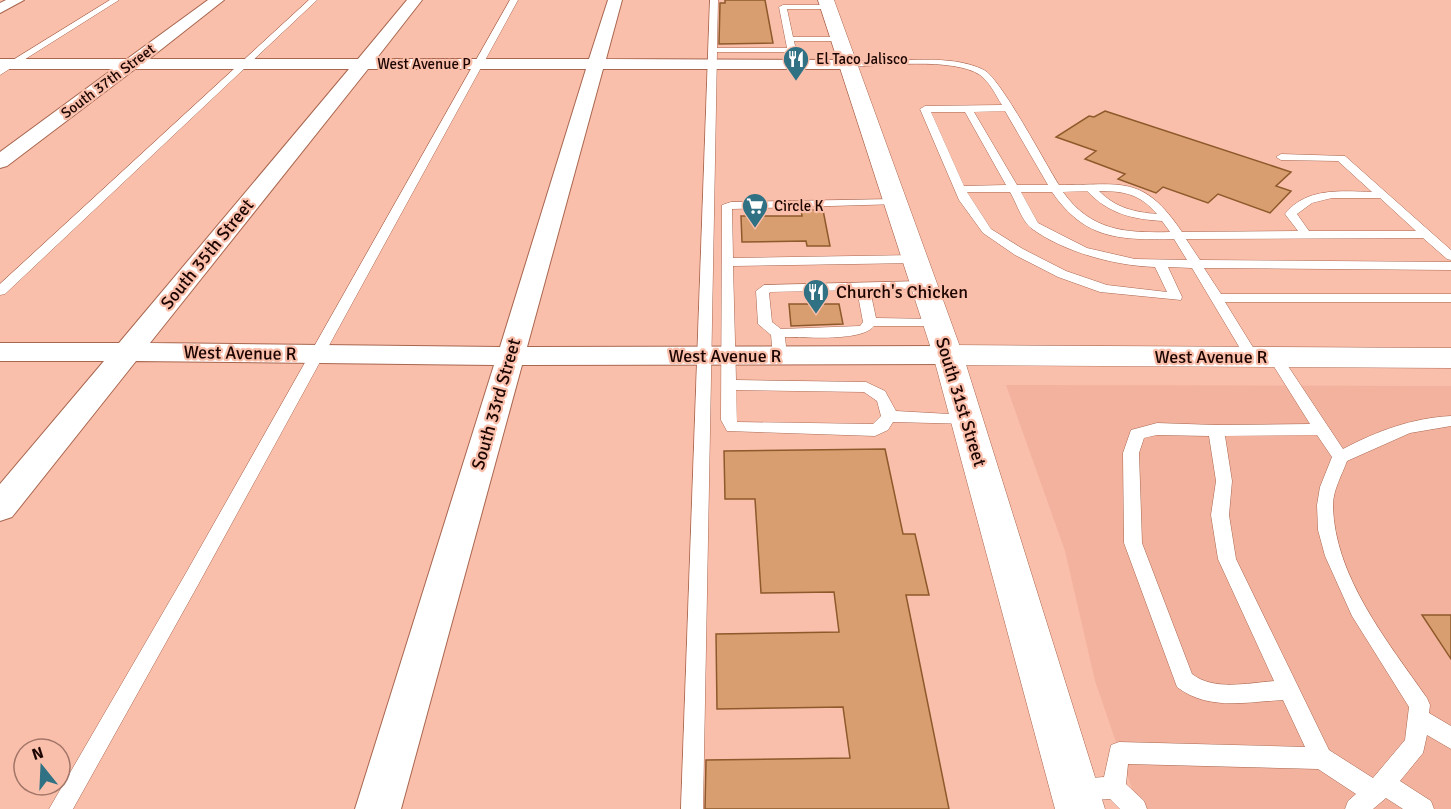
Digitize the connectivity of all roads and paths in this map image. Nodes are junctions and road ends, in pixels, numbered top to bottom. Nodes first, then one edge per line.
1 (17, 0) edge
2 (115, 0) edge
3 (217, 0) edge
4 (314, 0) edge
5 (415, 0) edge
6 (514, 0) edge
7 (615, 0) edge
8 (714, 0) edge
9 (827, 3) edge
10 (0, 9) edge
11 (790, 39) junction
12 (839, 39) junction
13 (713, 57) junction
14 (794, 57) junction
15 (132, 63) junction
16 (244, 64) junction
17 (362, 64) junction
18 (478, 64) junction
19 (596, 64) junction
20 (847, 64) junction
21 (4, 67) edge
22 (1008, 108) junction
23 (968, 109) junction
24 (1281, 157) dead end
25 (0, 162) edge
26 (1057, 188) junction
27 (1090, 188) junction
28 (960, 189) junction
29 (1013, 189) junction
30 (1383, 195) junction
31 (895, 202) junction
32 (1165, 218) junction
33 (1426, 234) junction
34 (1306, 235) junction
35 (1177, 236) junction
36 (1451, 256) edge
37 (727, 262) junction
38 (1160, 264) junction
39 (1196, 264) junction
40 (1451, 266) edge
41 (919, 272) junction
42 (863, 286) junction
43 (0, 291) edge
44 (1451, 297) edge
45 (1217, 298) junction
46 (870, 322) junction
47 (943, 339) junction
48 (779, 344) junction
49 (127, 351) junction
50 (0, 352) edge
51 (316, 354) junction
52 (510, 357) junction
53 (715, 357) junction
54 (1264, 357) junction
55 (1451, 358) edge
56 (729, 385) junction
57 (889, 416) junction
58 (967, 420) junction
59 (1451, 421) edge
60 (1323, 429) junction
61 (1216, 431) junction
62 (1340, 457) junction
63 (0, 508) edge
64 (1289, 690) junction
65 (1419, 718) junction
66 (1451, 738) edge
67 (1321, 758) junction
68 (1114, 788) junction
69 (1379, 788) junction
70 (1078, 800) edge
71 (60, 809) edge
72 (378, 809) edge
73 (692, 809) edge
74 (1136, 809) edge
75 (1356, 809) edge
76 (1423, 809) edge

1 - 10 street
2 - 21 lane
3 - 15 street, South 37th Street
4 - 16 lane
5 - 17 street, South 35th Street
6 - 18 lane
7 - 19 street, South 33rd Street
8 - 13 lane
9 - 11 lane
9 - 12 main road, South 31st Street
11 - 12 lane
11 - 14 lane
12 - 20 main road, South 31st Street
13 - 14 street, West Avenue P
13 - 19 street, West Avenue P
13 - 53 lane
14 - 20 street, West Avenue P
15 - 16 street, West Avenue P
15 - 21 street, West Avenue P
15 - 25 street, South 37th Street
16 - 17 street, West Avenue P
16 - 43 lane
17 - 18 street, West Avenue P
17 - 49 street, South 35th Street
18 - 19 street, West Avenue P
18 - 51 lane
19 - 52 street, South 33rd Street
20 - 22 lane
20 - 31 main road, South 31st Street
22 - 23 lane
22 - 26 lane
23 - 28 lane
23 - 29 lane
24 - 30 lane
26 - 27 lane
26 - 29 lane
26 - 35 lane
27 - 32 lane
27 - 32 lane
28 - 29 lane
28 - 38 lane
29 - 38 lane
30 - 33 lane
30 - 34 lane
31 - 37 lane
31 - 41 main road, South 31st Street
32 - 35 lane
33 - 34 lane
33 - 36 lane
34 - 35 lane
35 - 39 lane
37 - 41 lane
37 - 53 lane
38 - 39 lane
39 - 40 lane
39 - 45 lane
41 - 42 lane
41 - 47 main road, South 31st Street
42 - 46 lane
42 - 48 lane
44 - 45 lane
45 - 54 lane
46 - 47 lane
46 - 48 lane
47 - 48 street, West Avenue R
47 - 54 main road, West Avenue R
47 - 58 main road, South 31st Street
48 - 53 street, West Avenue R
49 - 50 street, West Avenue R
49 - 51 street, West Avenue R
49 - 63 street, South 35th Street
51 - 52 street, West Avenue R
51 - 71 lane
52 - 53 street, West Avenue R
52 - 72 street, South 33rd Street
53 - 56 lane
53 - 73 lane
54 - 55 main road, West Avenue R
54 - 60 lane
56 - 57 lane
56 - 57 lane
57 - 58 lane
58 - 70 main road, South 31st Street
59 - 62 lane
60 - 61 lane
60 - 62 lane
61 - 64 lane
61 - 64 lane
62 - 65 lane
64 - 67 lane
65 - 66 lane
65 - 69 lane
67 - 68 lane
67 - 69 lane
68 - 70 lane
68 - 74 lane
69 - 75 lane
69 - 76 lane

